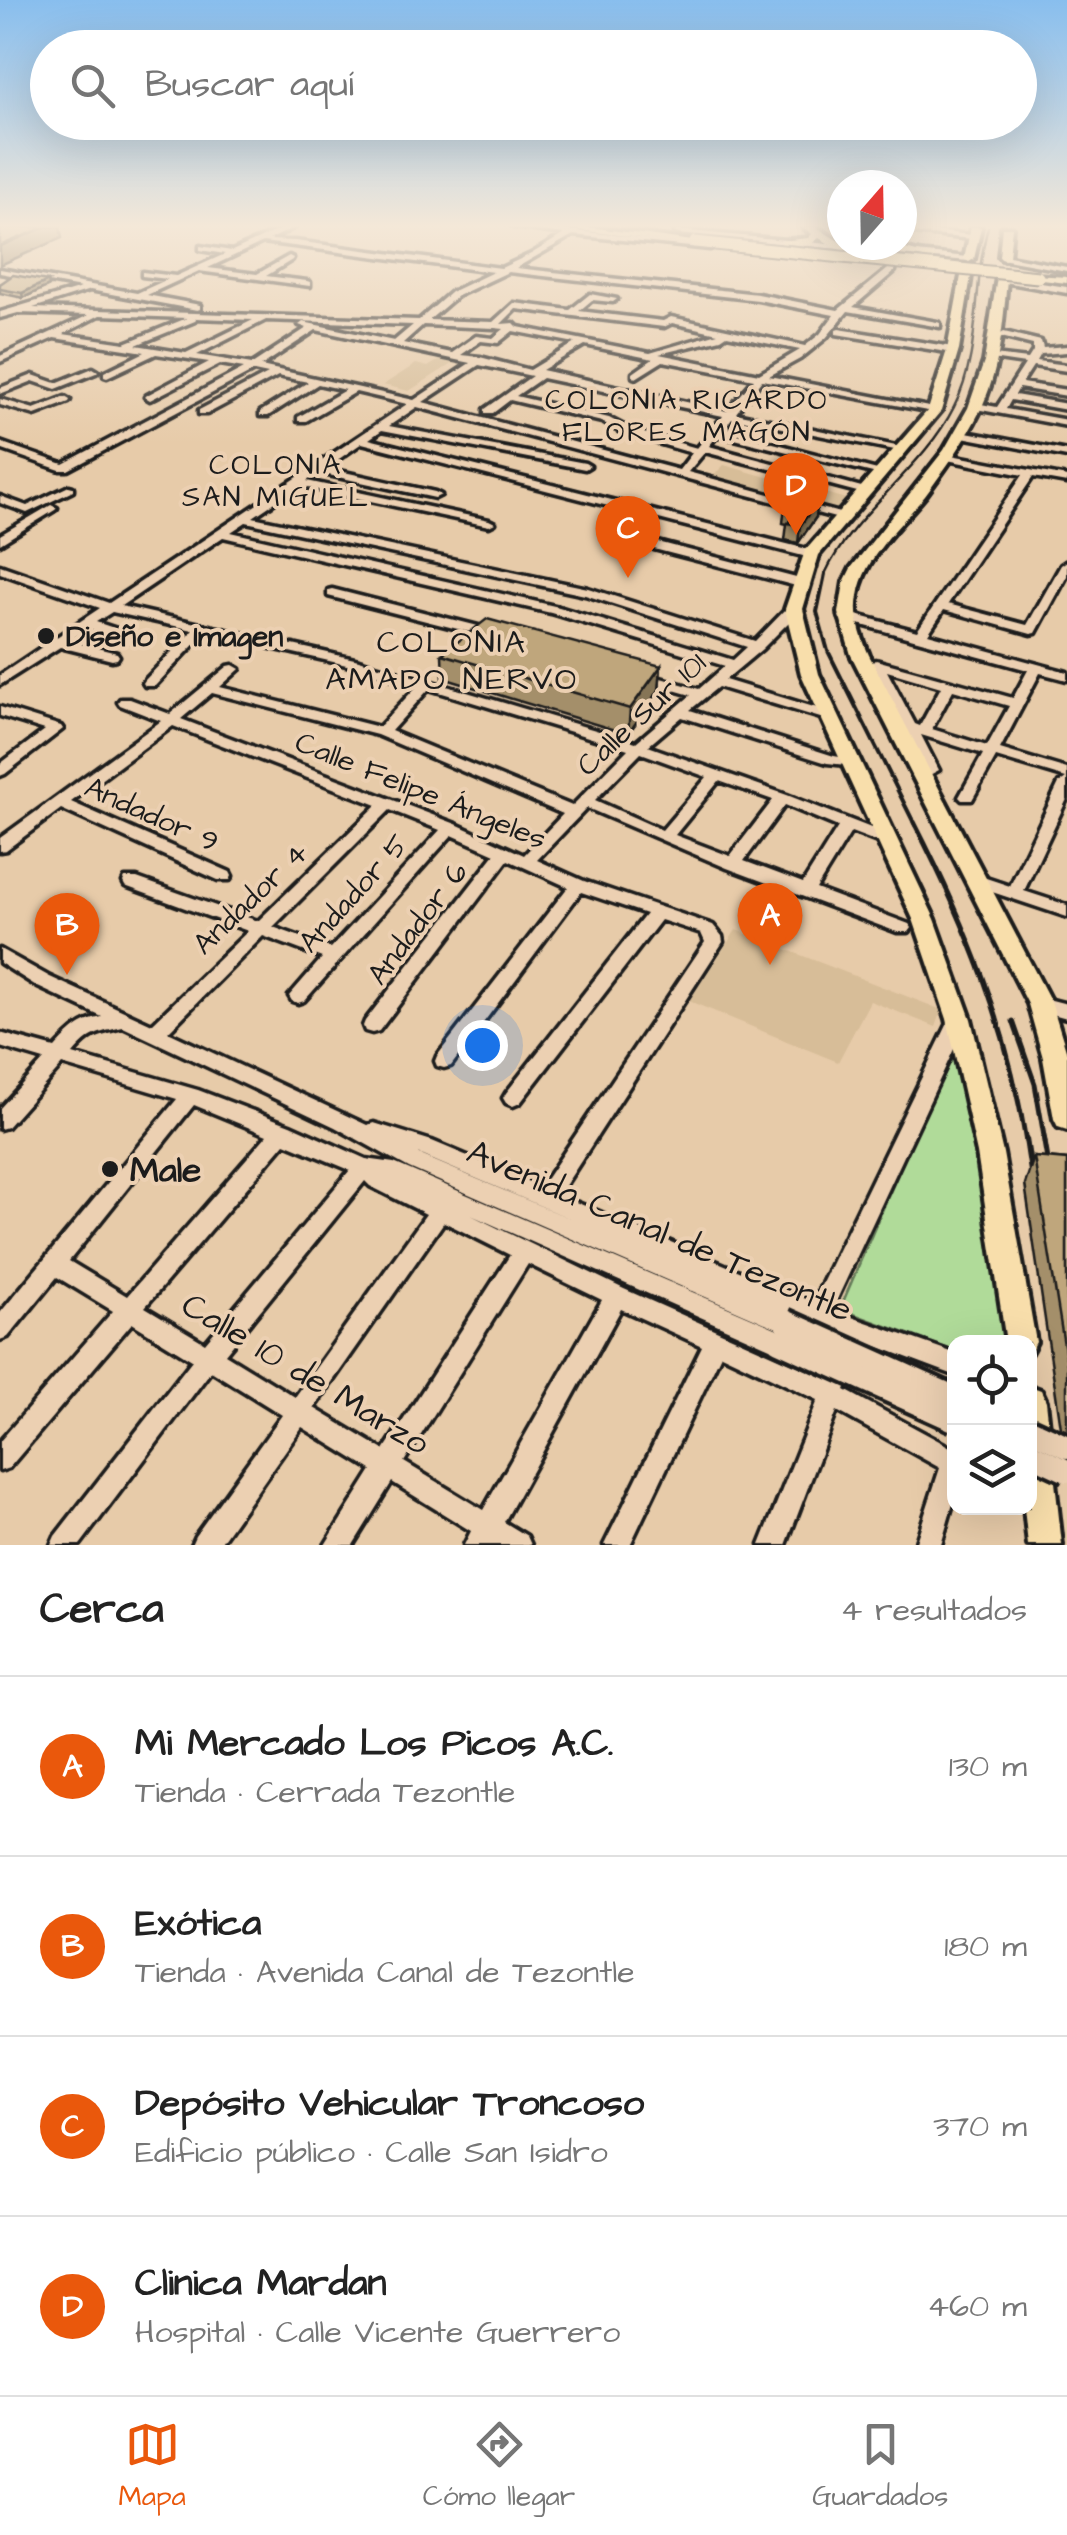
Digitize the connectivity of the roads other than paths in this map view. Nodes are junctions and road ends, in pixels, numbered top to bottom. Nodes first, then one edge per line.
1 (54, 299) edge
2 (132, 299) edge
3 (142, 299) edge
4 (448, 299) edge
5 (588, 299) edge
6 (768, 299) edge
7 (857, 299) edge
8 (962, 299) edge
9 (998, 299) edge
10 (538, 309) junction
11 (18, 310) junction
12 (843, 311) junction
13 (572, 313) junction
14 (98, 314) junction
15 (0, 315) edge
16 (200, 315) junction
17 (249, 316) junction
18 (264, 318) junction
19 (282, 321) junction
20 (423, 321) junction
21 (495, 325) junction
22 (938, 325) dead end
23 (512, 327) junction
24 (315, 328) junction
25 (722, 330) junction
26 (839, 332) dead end
27 (54, 335) junction
28 (1004, 336) dead end
29 (740, 341) dead end
30 (584, 342) junction
31 (396, 344) junction
32 (125, 347) junction
33 (229, 348) dead end
34 (806, 349) junction
35 (1067, 349) edge
36 (953, 350) junction
37 (154, 351) junction
38 (1038, 351) junction
39 (648, 354) junction
40 (187, 356) junction
41 (455, 356) junction
42 (988, 356) junction
43 (662, 357) junction
44 (0, 359) edge
45 (480, 360) junction
46 (218, 361) junction
47 (1031, 362) junction
48 (254, 368) junction
49 (1067, 368) edge
50 (92, 371) dead end
51 (278, 372) junction
52 (538, 372) junction
53 (107, 374) dead end
54 (636, 375) dead end
55 (760, 376) junction
56 (317, 382) junction
57 (1018, 385) junction
58 (354, 389) junction
59 (0, 392) edge
60 (1067, 393) edge
61 (150, 397) dead end
62 (508, 397) junction
63 (1010, 397) junction
64 (65, 400) dead end
65 (0, 402) edge
66 (415, 404) junction
67 (976, 406) junction
68 (1067, 407) edge
69 (1000, 410) junction
70 (490, 411) dead end
71 (934, 411) junction
72 (203, 412) dead end
73 (734, 413) junction
74 (264, 414) dead end
75 (302, 419) dead end
76 (1067, 422) edge
77 (380, 427) junction
78 (716, 431) junction
79 (960, 434) junction
80 (362, 440) junction
81 (0, 446) edge
82 (702, 450) junction
83 (901, 450) junction
84 (1067, 454) edge
85 (946, 457) junction
86 (585, 466) dead end
87 (316, 469) junction
88 (682, 473) junction
89 (1030, 473) junction
90 (880, 474) junction
91 (1067, 480) edge
92 (297, 482) junction
93 (865, 492) junction
94 (435, 496) dead end
95 (0, 499) edge
96 (644, 510) junction
97 (842, 516) junction
98 (243, 518) junction
99 (488, 523) dead end
100 (612, 523) dead end
101 (629, 527) junction
102 (647, 531) dead end
103 (220, 533) junction
104 (0, 540) edge
105 (658, 546) dead end
106 (810, 554) junction
107 (1067, 566) edge
108 (3, 574) edge
109 (800, 582) junction
110 (332, 592) dead end
111 (942, 606) junction
112 (109, 607) junction
113 (794, 609) junction
114 (846, 616) junction
115 (85, 623) junction
116 (200, 631) junction
117 (920, 636) junction
118 (127, 637) dead end
119 (507, 638) edge
120 (58, 642) junction
121 (758, 646) junction
122 (112, 656) dead end
123 (736, 665) junction
124 (1036, 668) junction
125 (233, 669) dead end
126 (622, 671) edge
127 (1067, 676) edge
128 (714, 680) junction
129 (0, 681) edge
130 (150, 683) dead end
131 (426, 684) junction
132 (949, 684) junction
133 (212, 689) junction
134 (699, 693) junction
135 (884, 693) junction
136 (124, 702) dead end
137 (1018, 704) junction
138 (0, 711) edge
139 (678, 711) junction
140 (832, 717) junction
141 (169, 722) junction
142 (916, 729) junction
143 (382, 732) junction
144 (638, 747) junction
145 (992, 751) junction
146 (851, 763) junction
147 (0, 771) edge
148 (718, 774) junction
149 (921, 774) junction
150 (1067, 774) edge
151 (1067, 783) edge
152 (967, 797) dead end
153 (782, 798) junction
154 (58, 802) junction
155 (387, 804) junction
156 (580, 808) junction
157 (848, 824) junction
158 (450, 828) junction
159 (664, 838) junction
160 (888, 841) junction
161 (0, 846) edge
162 (505, 852) junction
163 (526, 862) junction
164 (733, 864) junction
165 (224, 876) dead end
166 (977, 880) junction
167 (131, 882) dead end
168 (578, 885) junction
169 (1016, 891) junction
170 (806, 892) junction
171 (1067, 911) edge
172 (656, 914) junction
173 (903, 928) dead end
174 (257, 930) junction
175 (0, 955) edge
176 (333, 955) junction
177 (298, 996) dead end
178 (1040, 1004) junction
179 (1067, 1012) edge
180 (960, 1019) junction
181 (124, 1020) junction
182 (372, 1026) dead end
183 (154, 1034) junction
184 (0, 1040) edge
185 (58, 1057) junction
186 (444, 1061) dead end
187 (192, 1095) junction
188 (514, 1098) dead end
189 (1067, 1116) edge
190 (342, 1120) junction
191 (0, 1121) edge
192 (283, 1132) junction
193 (365, 1168) junction
194 (546, 1198) junction
195 (440, 1212) junction
196 (523, 1253) junction
197 (54, 1264) junction
198 (616, 1296) junction
199 (133, 1308) junction
200 (836, 1319) junction
201 (0, 1330) edge
202 (782, 1331) junction
203 (1020, 1335) edge
204 (884, 1340) junction
205 (716, 1341) junction
206 (911, 1349) junction
207 (209, 1356) junction
208 (947, 1362) edge
209 (810, 1383) junction
210 (947, 1393) edge
211 (833, 1395) junction
212 (860, 1409) junction
213 (300, 1410) junction
214 (947, 1416) edge
215 (888, 1424) junction
216 (1032, 1425) edge
217 (1037, 1433) edge
218 (1067, 1446) edge
219 (1037, 1457) edge
220 (947, 1458) edge
221 (0, 1459) edge
222 (389, 1464) junction
223 (1067, 1471) edge
224 (947, 1484) edge
225 (1039, 1522) edge
226 (483, 1536) edge
227 (64, 1545) edge
228 (204, 1545) edge
229 (338, 1545) edge
230 (518, 1545) edge
231 (616, 1545) edge
232 (773, 1545) edge
233 (928, 1545) edge

1 - 11 street
2 - 14 street
3 - 17 street
4 - 20 street
5 - 13 street
6 - 12 street
7 - 12 street
8 - 36 main road
9 - 42 main road
10 - 13 street
10 - 21 street
10 - 23 street
11 - 14 street
11 - 15 street
12 - 22 street
12 - 34 street
13 - 25 street
14 - 16 street
14 - 27 street
16 - 17 street
16 - 32 street
17 - 18 street
17 - 20 street
18 - 19 street
18 - 40 street
19 - 24 street
19 - 33 street
20 - 21 street
20 - 31 street
21 - 23 street
23 - 30 street
23 - 41 street
24 - 31 street
24 - 48 street
25 - 29 street
25 - 34 street
25 - 39 street
26 - 36 street
27 - 32 street
27 - 44 street
28 - 38 street
30 - 39 street
30 - 52 street
31 - 41 street
32 - 37 street
34 - 55 street
35 - 38 street
36 - 71 main road
37 - 40 street
37 - 53 street
38 - 47 street
39 - 43 street
40 - 46 street
41 - 45 street
42 - 47 street
42 - 67 main road
43 - 54 street
43 - 55 street
45 - 52 street
45 - 66 street
46 - 48 street
46 - 61 street
47 - 49 street
47 - 57 street
48 - 51 street
48 - 81 street
50 - 59 street
51 - 56 street
51 - 72 street
52 - 62 street
52 - 73 street
55 - 71 street
55 - 73 street
56 - 58 street
56 - 74 street
57 - 60 street
57 - 63 street
58 - 66 street
58 - 75 street
62 - 70 street
62 - 82 street
63 - 68 street
63 - 69 street
64 - 65 street
66 - 77 street
66 - 88 street
67 - 69 street
67 - 79 main road
69 - 76 street
71 - 83 main road
73 - 78 street
73 - 83 street
77 - 80 street
77 - 86 street
78 - 82 street
78 - 90 street
79 - 84 street
79 - 85 main road
80 - 87 street
80 - 96 street
82 - 88 street
82 - 93 street
83 - 90 main road
85 - 89 street
85 - 114 main road
87 - 92 street
87 - 94 street
88 - 97 street
89 - 91 street
89 - 111 street
90 - 93 main road
92 - 98 street
92 - 99 street
93 - 97 main road
95 - 104 street
96 - 101 street
96 - 106 street
97 - 106 main road
98 - 103 street
98 - 121 street
100 - 101 street
101 - 102 street
103 - 112 street
103 - 123 street
105 - 109 street
106 - 109 main road
107 - 111 street
108 - 112 street
109 - 113 main road
110 - 119 street
111 - 117 street
112 - 115 street
112 - 116 street
113 - 121 street, Calle Sur 101
113 - 140 main road
114 - 117 street
114 - 135 main road
115 - 118 street
115 - 120 street
116 - 130 street
116 - 131 street
117 - 124 street
120 - 122 street
120 - 129 street
121 - 123 street, Calle Sur 101
123 - 128 street, Calle Sur 101
124 - 127 street
124 - 137 street
125 - 133 street
126 - 134 street
128 - 134 street, Calle Sur 101
128 - 140 street
131 - 143 street
131 - 144 street
132 - 135 street
132 - 137 street
132 - 142 street
133 - 141 street
133 - 143 street
134 - 139 street, Calle Sur 101
135 - 142 street
135 - 149 main road
136 - 141 street, Calle Felipe Ángeles
137 - 145 street
138 - 147 street
139 - 144 street, Calle Sur 101
139 - 146 street
140 - 146 main road
141 - 154 street
141 - 155 street, Calle Felipe Ángeles
142 - 145 street
142 - 149 street
143 - 156 street
144 - 148 street
144 - 156 street, Calle Sur 101
145 - 150 street
145 - 152 street
146 - 160 main road
148 - 153 street
148 - 159 street
149 - 166 main road
151 - 169 street
153 - 157 street
153 - 164 street
154 - 161 street
154 - 165 street, Andador 9
155 - 158 street, Calle Felipe Ángeles
155 - 174 street, Andador 4
156 - 159 street
156 - 163 street, Calle Sur 101
157 - 160 street
157 - 170 street
158 - 162 street, Calle Felipe Ángeles
158 - 176 street, Andador 5
159 - 164 street
160 - 180 main road
162 - 163 street, Calle Felipe Ángeles
162 - 182 street, Andador 6
163 - 168 street, Calle Felipe Ángeles
164 - 170 street
166 - 169 street
166 - 178 main road
167 - 174 street
168 - 172 street, Calle Felipe Ángeles
168 - 186 street
169 - 171 street
170 - 173 street
172 - 188 street
172 - 194 street, Calle Felipe Ángeles
174 - 176 street
174 - 183 street, Andador 4
175 - 181 street, Avenida Canal de Tezontle
176 - 177 street, Andador 5
178 - 179 street
178 - 189 main road
180 - 200 street
180 - 203 main road
181 - 183 street, Avenida Canal de Tezontle
181 - 185 street
183 - 190 street, Avenida Canal de Tezontle
184 - 185 street, Avenida Canal de Tezontle
185 - 187 street, Avenida Canal de Tezontle
185 - 191 street
187 - 192 street, Avenida Canal de Tezontle
187 - 197 street
190 - 194 street, Avenida Canal de Tezontle
190 - 202 street, Avenida Canal de Tezontle
192 - 193 street, Avenida Canal de Tezontle
192 - 199 street
193 - 195 street, Avenida Canal de Tezontle
193 - 202 street, Avenida Canal de Tezontle
193 - 207 street
194 - 200 street, Avenida Canal de Tezontle
195 - 196 street, Avenida Canal de Tezontle
195 - 213 street
196 - 198 street, Avenida Canal de Tezontle
196 - 222 street
197 - 199 street, Calle 10 de Marzo
197 - 201 street
198 - 205 street, Avenida Canal de Tezontle
198 - 226 street
199 - 207 street, Calle 10 de Marzo
199 - 221 street
200 - 204 street, Avenida Canal de Tezontle
200 - 209 street
200 - 211 street
202 - 210 street, Avenida Canal de Tezontle, bridge
202 - 214 street, Avenida Canal de Tezontle, bridge
204 - 206 street, Avenida Canal de Tezontle
204 - 212 street
205 - 209 street, Avenida Canal de Tezontle
205 - 231 street
206 - 208 street, Avenida Canal de Tezontle
206 - 215 street
207 - 213 street, Calle 10 de Marzo
207 - 227 street
209 - 211 street, Avenida Canal de Tezontle
211 - 212 street, Avenida Canal de Tezontle
211 - 232 street
212 - 215 street, Avenida Canal de Tezontle
213 - 222 street, Calle 10 de Marzo
213 - 228 street
215 - 220 street, Avenida Canal de Tezontle
216 - 225 main road
217 - 218 street, bridge
219 - 223 street, bridge
222 - 226 street, Calle 10 de Marzo
222 - 229 street
224 - 233 street
226 - 230 street, Calle 10 de Marzo

